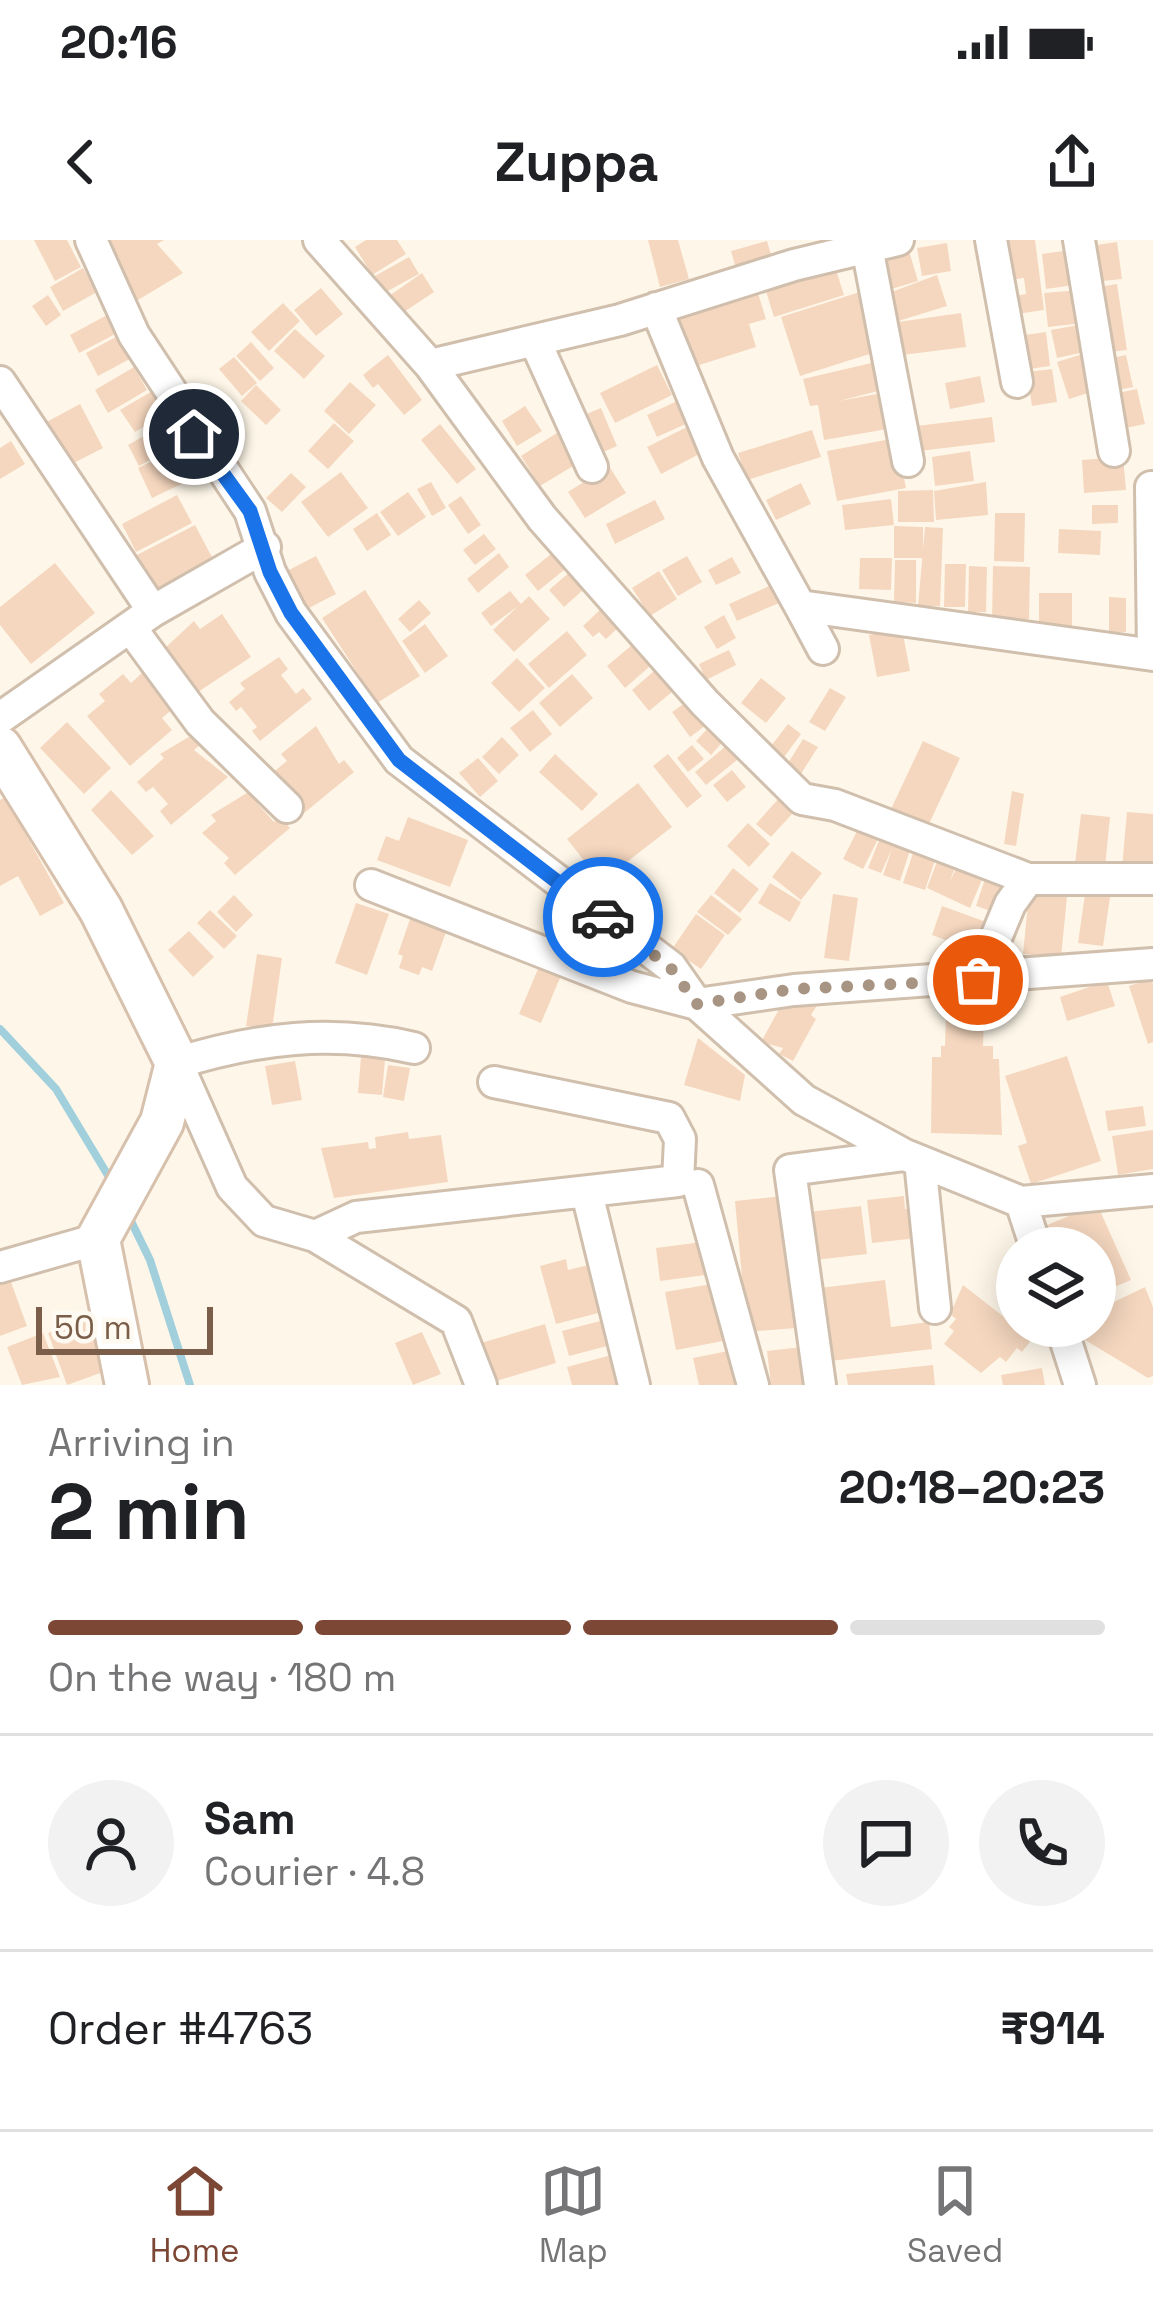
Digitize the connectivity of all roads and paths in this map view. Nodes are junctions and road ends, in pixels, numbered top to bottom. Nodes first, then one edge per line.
1 (92, 240) edge
2 (319, 240) edge
3 (991, 240) edge
4 (1079, 240) edge
5 (883, 244) edge
6 (790, 253) edge
7 (656, 308) junction
8 (535, 340) junction
9 (430, 365) junction
10 (0, 382) edge
11 (1016, 382) dead end
12 (1114, 451) dead end
13 (908, 461) dead end
14 (592, 467) dead end
15 (1151, 487) edge
16 (265, 547) junction
17 (800, 606) junction
18 (142, 619) junction
19 (823, 649) dead end
20 (1153, 655) edge
21 (0, 718) edge
22 (0, 748) edge
23 (287, 807) dead end
24 (1028, 879) junction
25 (1153, 879) edge
26 (371, 884) dead end
27 (1153, 964) edge
28 (978, 980) junction
29 (697, 1004) junction
30 (414, 1048) dead end
31 (177, 1063) junction
32 (494, 1082) dead end
33 (912, 1158) junction
34 (698, 1185) dead end
35 (1153, 1190) edge
36 (587, 1192) junction
37 (1021, 1202) junction
38 (1029, 1227) edge
39 (103, 1230) junction
40 (315, 1237) junction
41 (0, 1267) edge
42 (935, 1308) dead end
43 (1068, 1347) edge
44 (127, 1385) edge
45 (481, 1385) edge
46 (634, 1385) edge
47 (753, 1385) edge
48 (820, 1385) edge
49 (1081, 1385) edge

1 - 16 street
2 - 9 street
3 - 11 street
4 - 12 street
5 - 6 street
5 - 13 street
6 - 7 street
7 - 8 street
7 - 17 street
8 - 9 street
8 - 14 street
9 - 24 street
10 - 18 street
15 - 20 street
16 - 18 street
16 - 29 street
17 - 19 street
17 - 20 street
18 - 21 street
18 - 23 street
22 - 31 street
24 - 25 street
24 - 28 street
26 - 29 street
27 - 28 street
28 - 29 street
29 - 33 street
30 - 31 street
31 - 39 street
31 - 40 street
32 - 36 street
33 - 37 street
33 - 42 street
33 - 48 street
34 - 47 street
35 - 37 street
36 - 40 street
36 - 46 street
37 - 38 street
39 - 41 street
39 - 44 street
40 - 45 street
43 - 49 street

